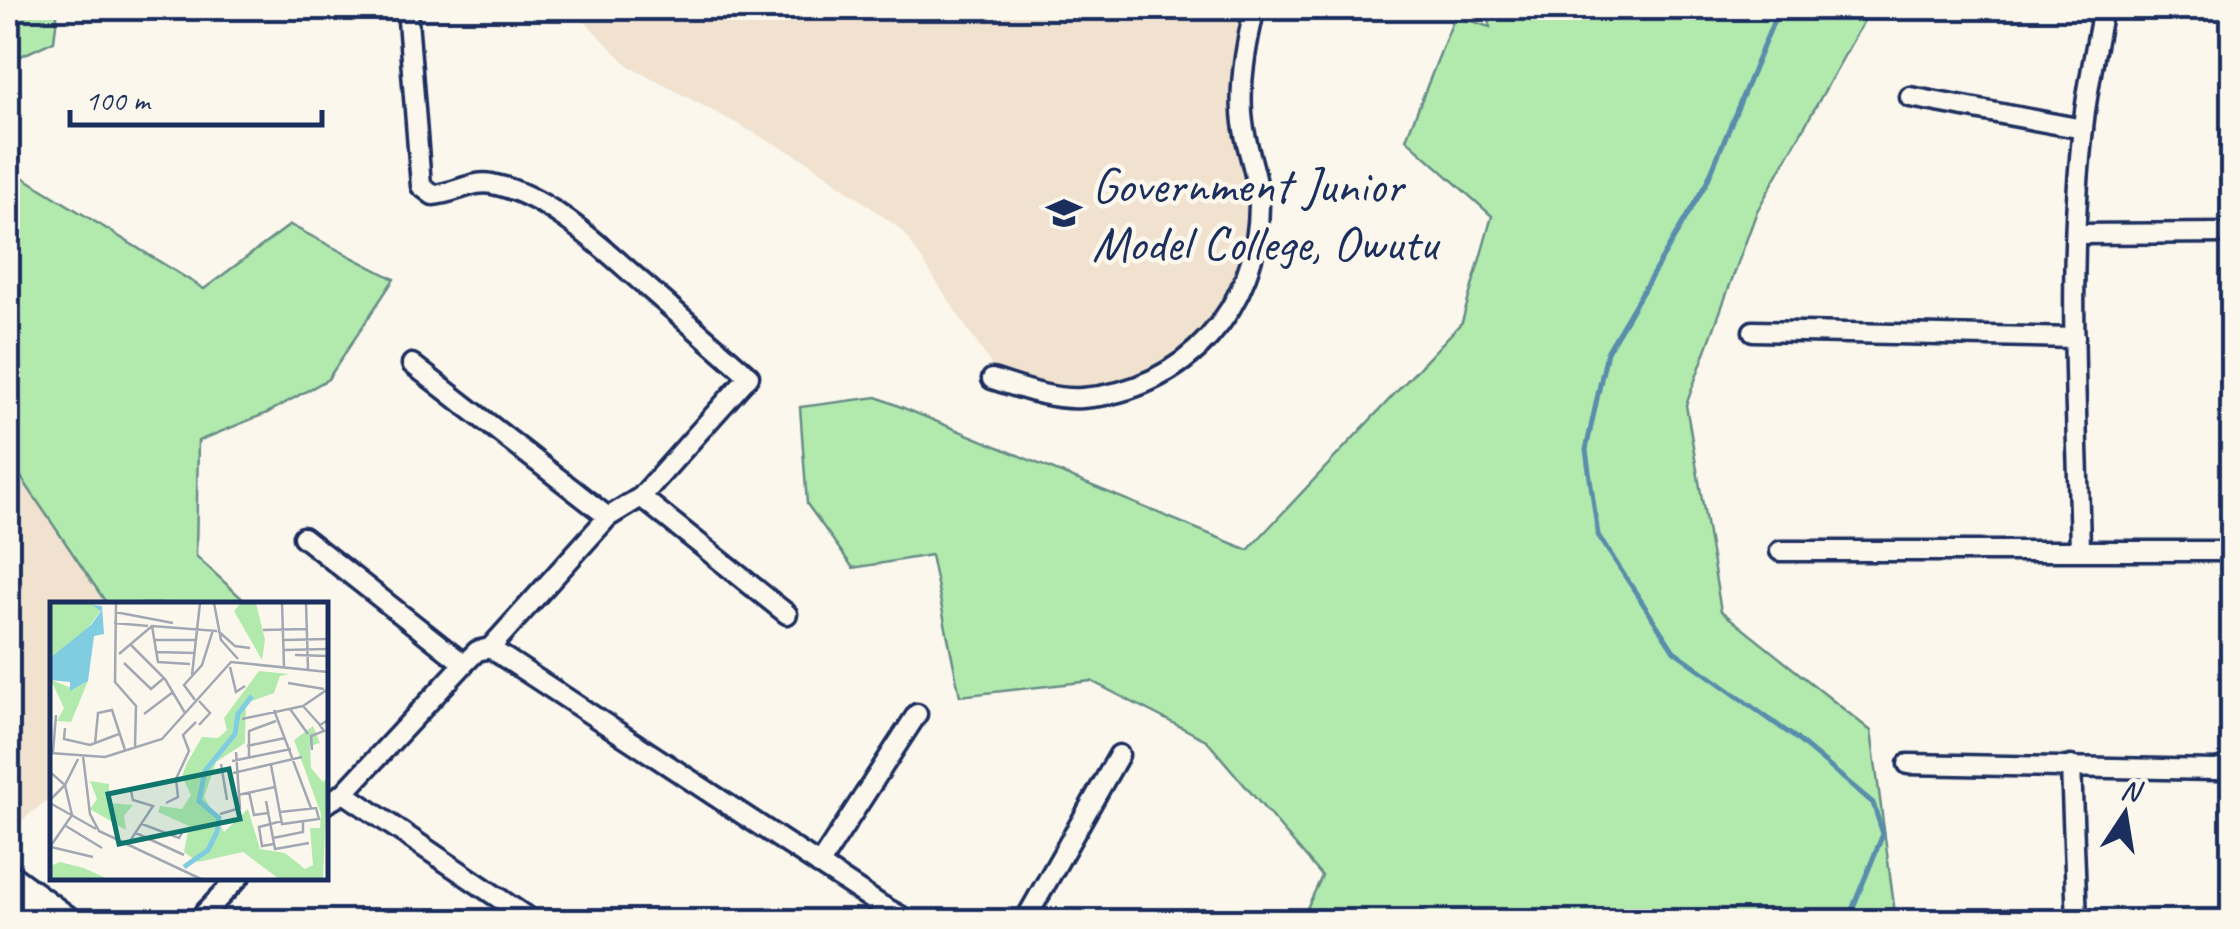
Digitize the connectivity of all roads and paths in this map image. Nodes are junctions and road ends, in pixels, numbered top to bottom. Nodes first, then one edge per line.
1 (1255, 8) edge
2 (2103, 8) edge
3 (408, 20) dead end
4 (1910, 97) dead end
5 (2082, 128) junction
6 (2076, 234) junction
7 (2232, 234) edge
8 (1753, 331) dead end
9 (2075, 338) junction
10 (412, 364) dead end
11 (992, 379) dead end
12 (641, 497) junction
13 (608, 516) junction
14 (304, 537) dead end
15 (2080, 550) junction
16 (1780, 551) dead end
17 (2232, 551) edge
18 (787, 614) dead end
19 (490, 648) junction
20 (464, 664) junction
21 (918, 714) dead end
22 (1119, 754) dead end
23 (1908, 764) dead end
24 (2071, 766) junction
25 (2232, 766) edge
26 (344, 792) junction
27 (328, 802) edge
28 (819, 865) junction
29 (237, 879) edge
30 (8, 888) edge
31 (29, 922) edge
32 (68, 922) edge
33 (196, 922) edge
34 (534, 922) edge
35 (911, 922) edge
36 (1024, 922) edge
37 (2076, 922) edge

1 - 11 street
2 - 5 street
3 - 12 street
4 - 5 street
5 - 6 street
6 - 7 street
6 - 9 street
8 - 9 street
9 - 15 street
10 - 13 street
12 - 13 street
12 - 18 street
13 - 19 street
14 - 20 street
15 - 16 street
15 - 17 street
19 - 20 street
19 - 28 street
20 - 26 street
21 - 28 street
22 - 36 street
23 - 24 street
24 - 25 street
24 - 37 street
26 - 27 street
26 - 34 street
28 - 35 street
29 - 33 street
30 - 31 main road
30 - 32 main road

